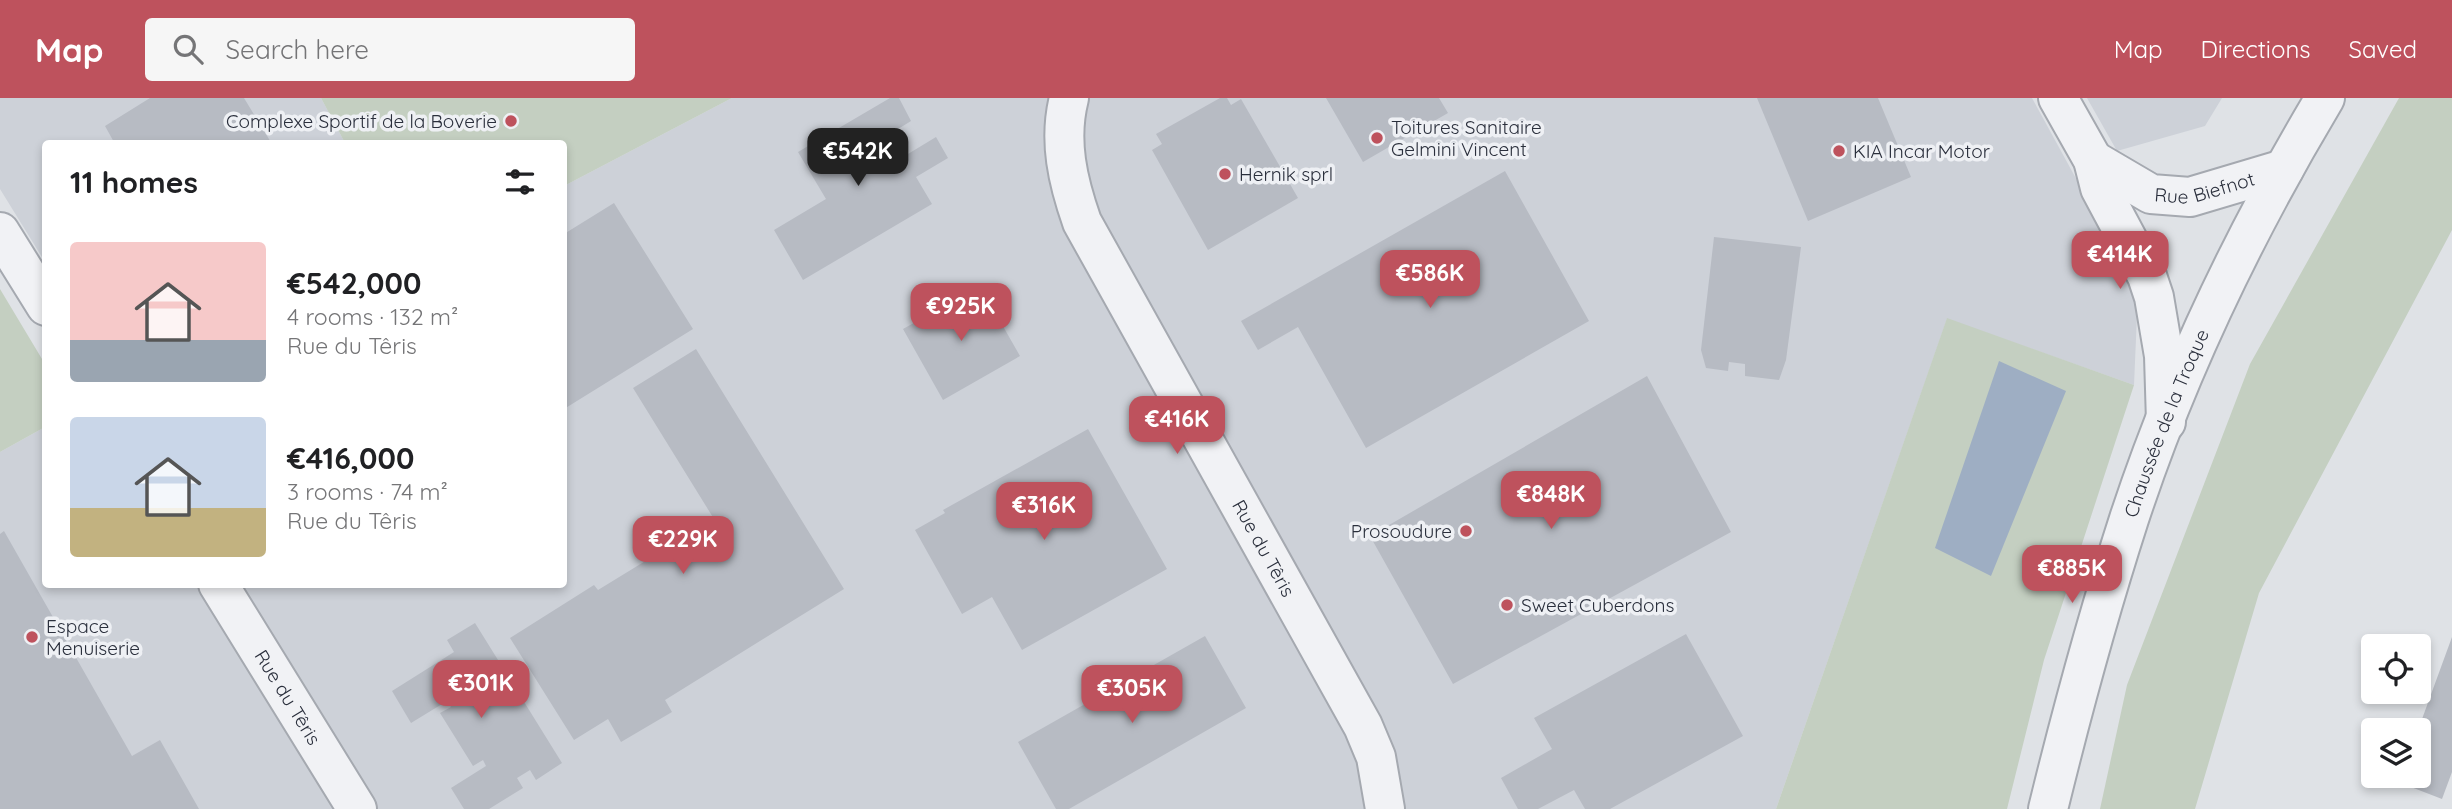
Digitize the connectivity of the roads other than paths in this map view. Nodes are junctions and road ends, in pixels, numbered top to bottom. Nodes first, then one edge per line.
1 (1069, 98) edge
2 (2058, 98) edge
3 (2325, 98) edge
4 (2093, 160) junction
5 (2284, 169) junction
6 (0, 232) edge
7 (42, 300) edge
8 (2166, 424) junction
9 (220, 588) edge
10 (356, 809) edge
11 (1385, 809) edge
12 (2048, 809) edge

1 - 11 street, Rue du Têris
2 - 4 street
3 - 5 street, Chaussée de la Troque
4 - 5 street, Rue Biefnot
4 - 8 street
5 - 8 street, Chaussée de la Troque
6 - 7 street
8 - 12 street, Chaussée de la Troque
9 - 10 street, Rue du Têris

